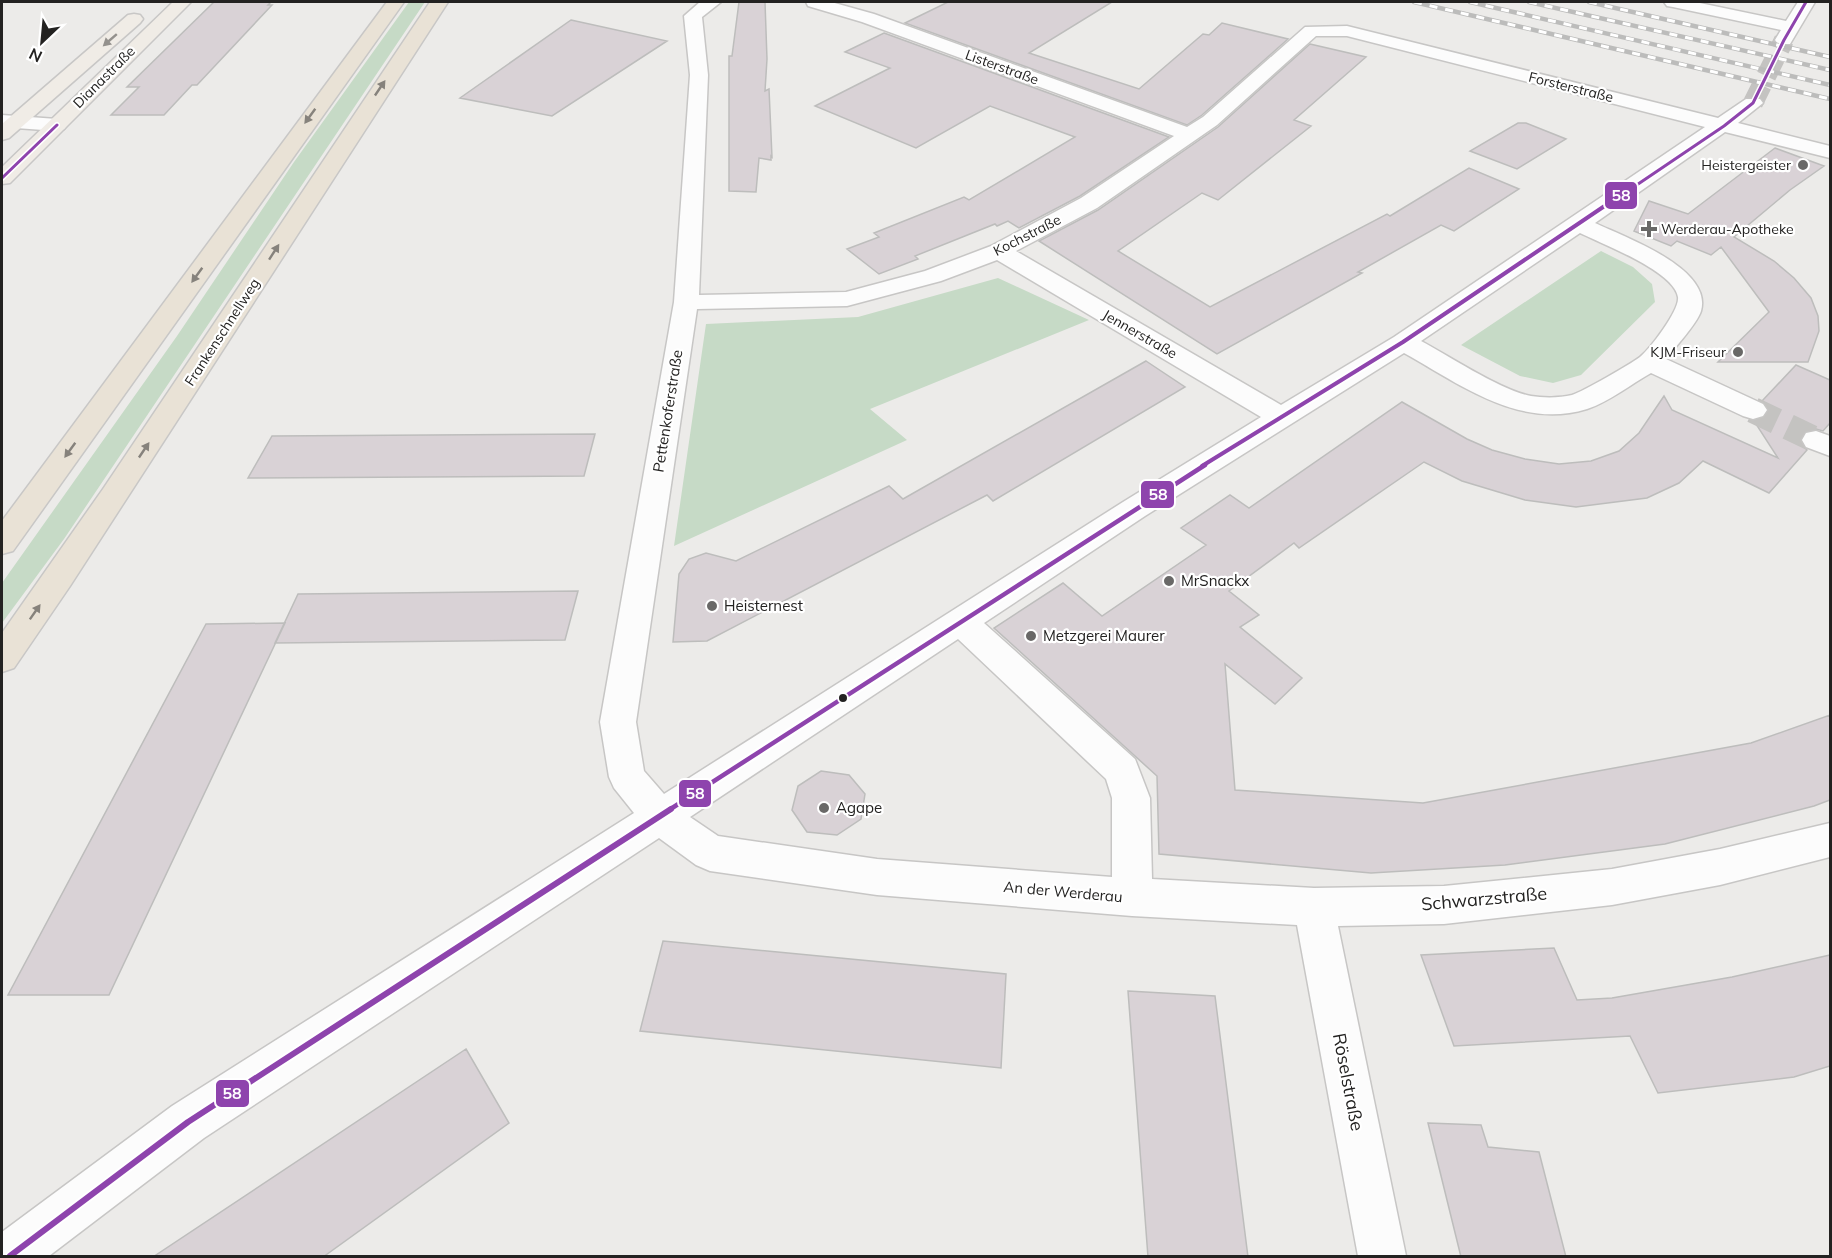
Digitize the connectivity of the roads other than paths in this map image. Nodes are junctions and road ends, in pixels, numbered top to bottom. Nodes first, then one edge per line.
1 (182, 2) edge
2 (395, 2) edge
3 (439, 2) edge
4 (712, 2) edge
5 (814, 2) edge
6 (1673, 2) edge
7 (1806, 2) edge
8 (145, 9) dead end
9 (1311, 31) joint
10 (1753, 103) tunnel mouth
11 (57, 124) junction
12 (6, 126) edge
13 (1724, 126) junction
14 (1188, 135) junction
15 (1830, 152) edge
16 (2, 178) edge
17 (1579, 224) junction
18 (999, 251) junction
19 (686, 302) junction
20 (1403, 342) junction
21 (1650, 362) junction
22 (1753, 410) tunnel mouth
23 (1281, 417) junction
24 (2, 543) edge
25 (962, 622) junction
26 (2, 659) edge
27 (660, 817) junction
28 (1830, 840) edge
29 (1132, 897) junction
30 (1314, 907) junction
31 (10, 1257) edge
32 (1382, 1257) edge

1 - 11 main road, Dianastraße
2 -> 24 highway
26 -> 3 highway, Frankenschnellweg
4 - 19 street, Pettenkoferstraße
5 - 14 street, Listerstraße
6 - 7 street
8 -> 12 main road, Dianastraße
9 - 13 street, Forsterstraße
9 - 14 street, Kochstraße
10 - 13 street
11 - 12 street
11 - 16 main road, Dianastraße
13 - 15 street, Forsterstraße
13 - 17 street
14 - 18 street, Kochstraße
17 - 20 street
17 - 21 street
18 - 19 street, Kochstraße
18 - 23 street, Jennerstraße
19 - 27 street, Pettenkoferstraße
20 - 21 street
20 - 23 street
21 - 22 street
23 - 25 street
25 - 27 street
25 - 29 street, An der Werderau
27 - 29 street, An der Werderau
27 - 31 street
28 - 30 street, Schwarzstraße
29 - 30 street, Schwarzstraße
30 - 32 street, Röselstraße

